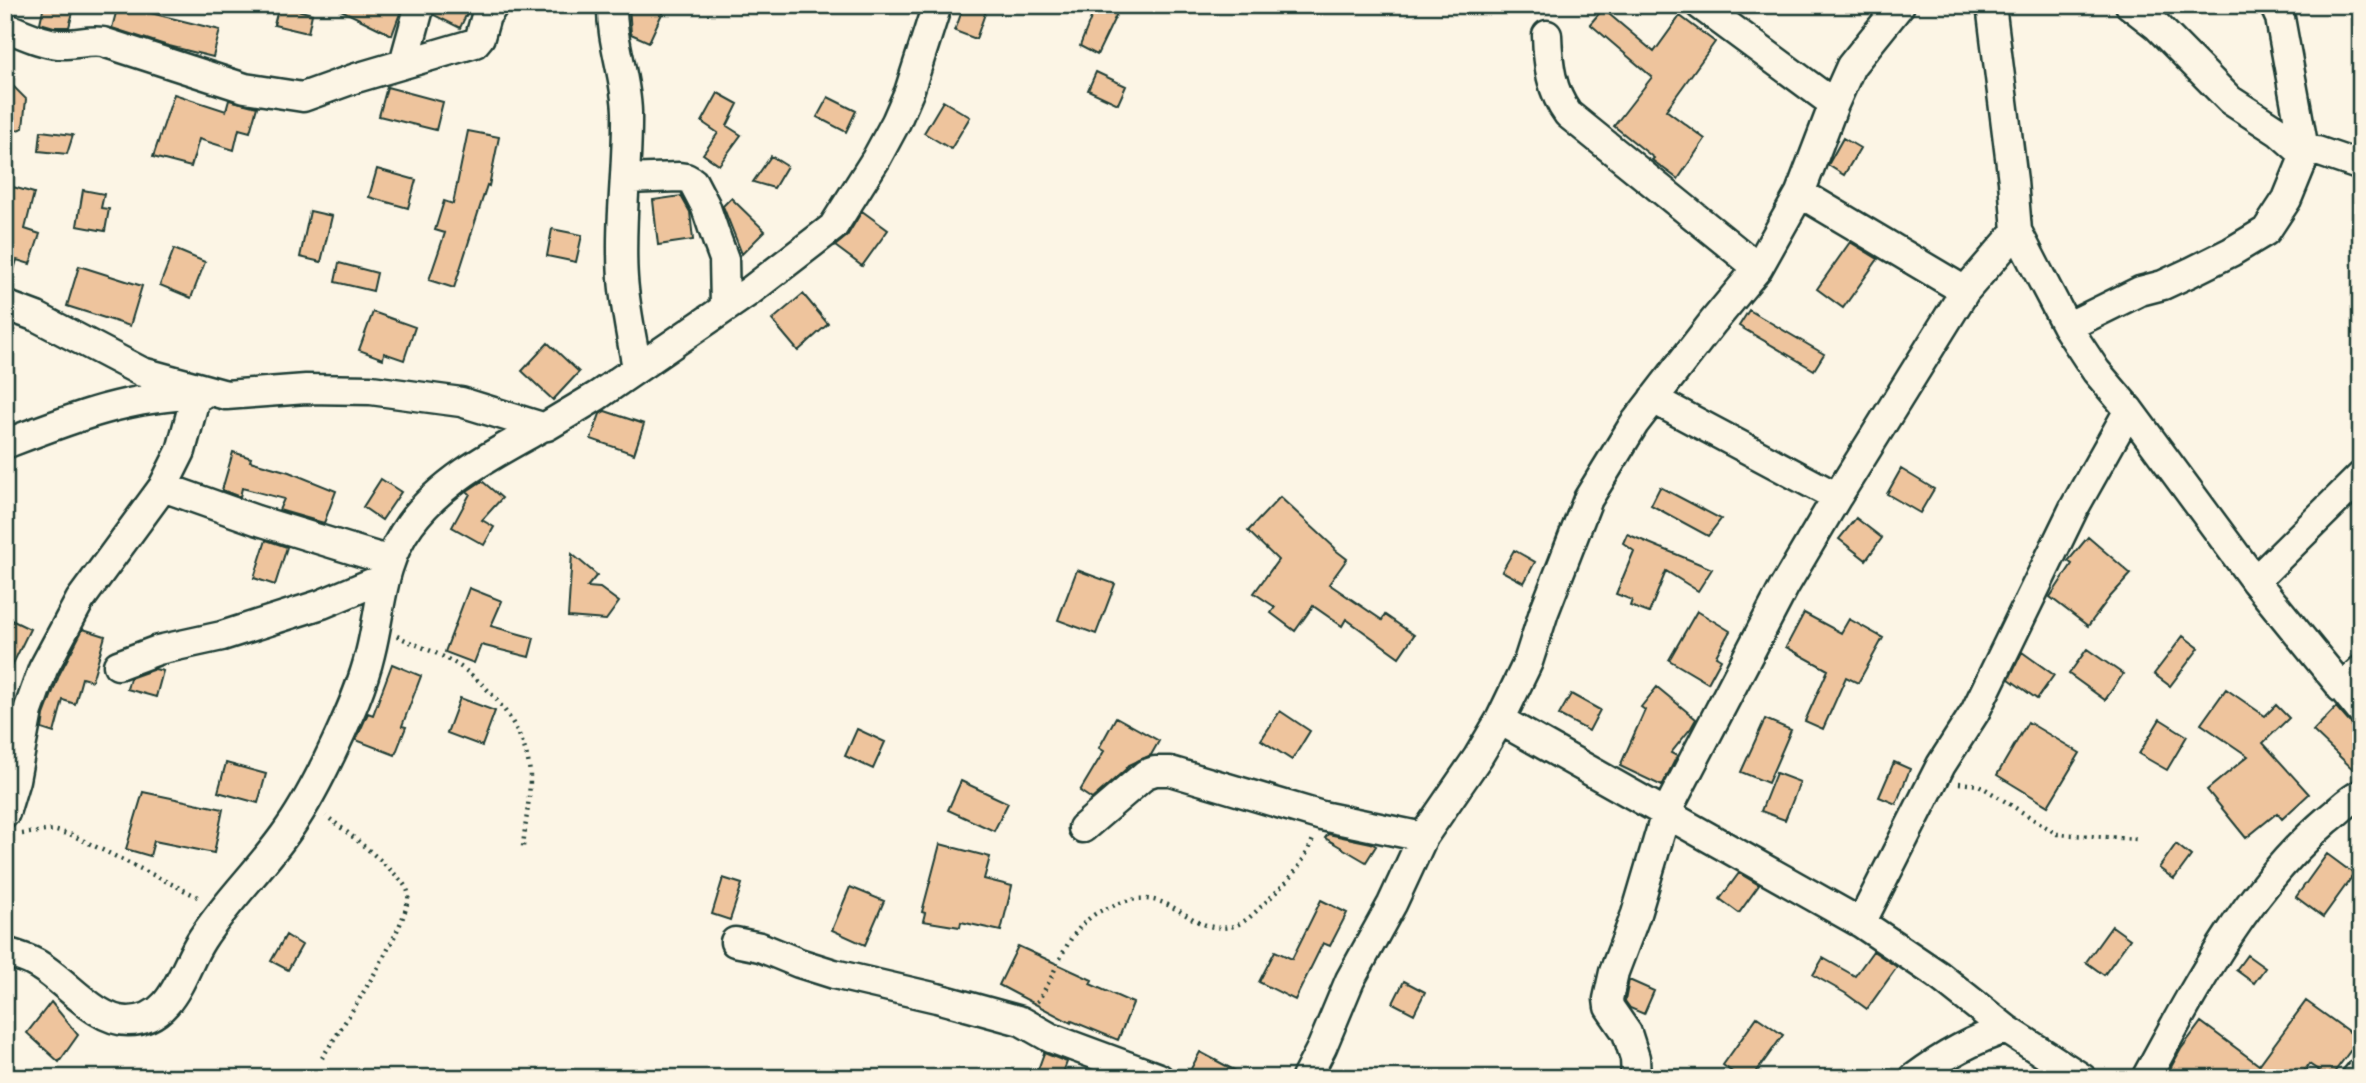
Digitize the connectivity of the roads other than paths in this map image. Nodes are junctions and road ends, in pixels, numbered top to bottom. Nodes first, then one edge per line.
1 (420, 5) edge
2 (494, 5) edge
3 (612, 5) edge
4 (937, 5) edge
5 (1700, 5) edge
6 (1900, 5) edge
7 (1991, 5) edge
8 (2130, 5) edge
9 (2274, 5) edge
10 (5, 27) edge
11 (1548, 35) dead end
12 (404, 63) junction
13 (1834, 104) junction
14 (2305, 155) junction
15 (2361, 166) edge
16 (626, 179) junction
17 (1800, 193) junction
18 (2017, 231) junction
19 (1758, 268) junction
20 (1965, 291) junction
21 (5, 305) edge
22 (725, 306) junction
23 (2067, 327) junction
24 (637, 368) junction
25 (196, 395) junction
26 (226, 396) junction
27 (1653, 399) junction
28 (2129, 411) junction
29 (542, 427) junction
30 (5, 444) edge
31 (2361, 476) edge
32 (163, 487) junction
33 (1837, 497) junction
34 (387, 570) junction
35 (2255, 581) junction
36 (118, 665) dead end
37 (2351, 679) edge
38 (16, 705) edge
39 (2361, 711) edge
40 (1500, 720) junction
41 (2361, 794) edge
42 (1666, 813) junction
43 (9, 825) edge
44 (1083, 828) dead end
45 (1423, 837) junction
46 (1861, 923) junction
47 (735, 942) dead end
48 (5, 952) edge
49 (2006, 1029) junction
50 (2361, 1072) edge
51 (1159, 1078) edge
52 (1306, 1078) edge
53 (1636, 1078) edge
54 (1914, 1078) edge
55 (2082, 1078) edge
56 (2146, 1078) edge
57 (2356, 1078) edge

1 - 12 street
2 - 12 street
3 - 16 street
4 - 22 street
5 - 13 street
6 - 13 street
7 - 18 street
8 - 14 street
9 - 14 street
10 - 12 street
11 - 19 street
13 - 17 street
14 - 15 street
14 - 23 street
16 - 22 street
16 - 24 street
17 - 19 street
17 - 20 street
18 - 20 street
18 - 23 street
19 - 27 street
20 - 33 street
21 - 26 street
22 - 24 street
23 - 28 street
24 - 29 street
25 - 26 street
25 - 30 street
25 - 32 street
26 - 29 street
27 - 33 street
27 - 40 street
28 - 35 street
28 - 46 street
29 - 34 street
31 - 35 street
32 - 34 street
32 - 38 street
33 - 42 street
34 - 36 street
34 - 48 street
35 - 37 street
37 - 39 street
38 - 43 street
40 - 42 street
40 - 45 street
41 - 56 street
42 - 46 street
42 - 53 street
44 - 45 street
45 - 52 street
46 - 49 street
47 - 51 street
49 - 54 street
49 - 55 street
50 - 57 street

